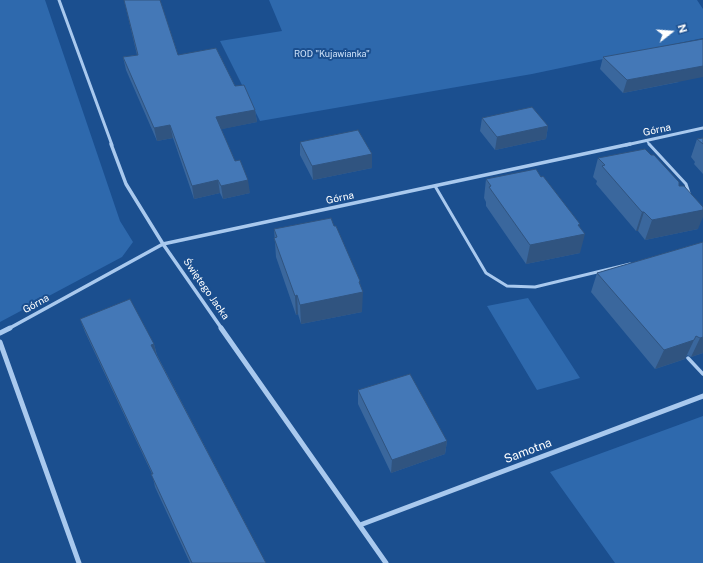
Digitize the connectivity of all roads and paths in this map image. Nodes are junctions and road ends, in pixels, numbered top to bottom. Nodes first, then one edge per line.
1 (59, 0) edge
2 (703, 128) edge
3 (646, 140) junction
4 (435, 186) junction
5 (688, 200) edge
6 (163, 244) junction
7 (634, 263) edge
8 (0, 333) edge
9 (0, 342) edge
10 (688, 358) edge
11 (703, 374) edge
12 (703, 396) edge
13 (360, 525) junction
14 (79, 563) edge
15 (386, 563) edge

1 - 6 street, Świętego Jacka
2 - 3 street, Górna
3 - 4 street, Górna
3 - 5 lane
4 - 6 street, Górna
4 - 7 lane
6 - 8 street, Górna
6 - 13 street, Świętego Jacka
9 - 14 street
10 - 11 lane
12 - 13 street, Samotna
13 - 15 street, Świętego Jacka

